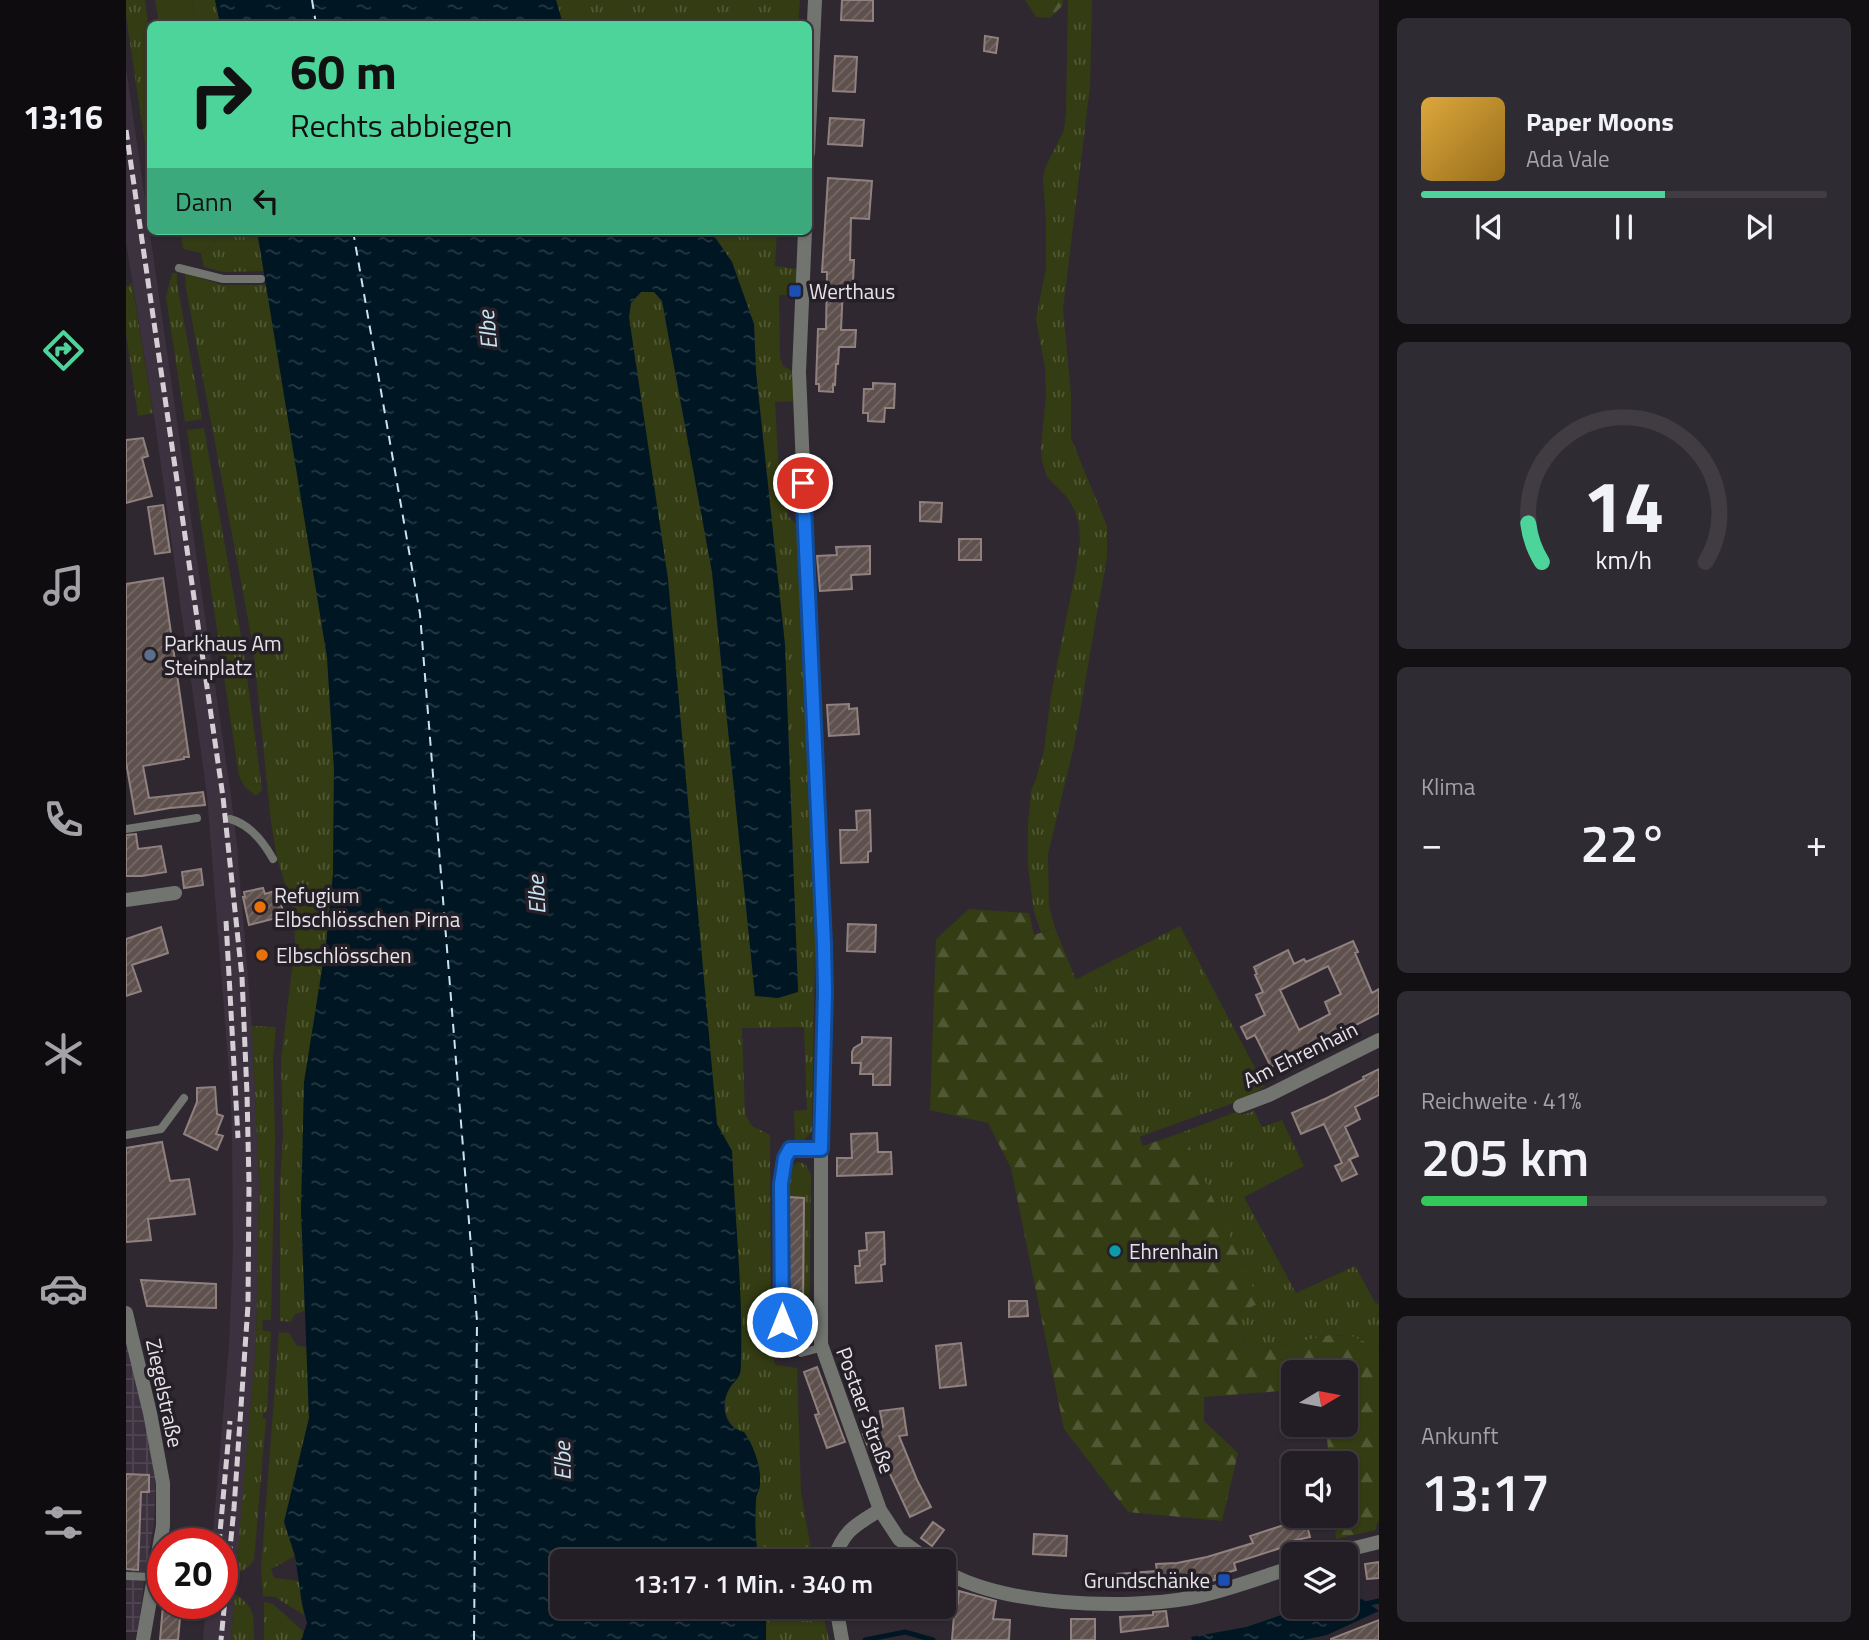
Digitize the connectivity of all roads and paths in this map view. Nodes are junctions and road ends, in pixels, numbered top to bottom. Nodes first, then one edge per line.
1 (815, 0) edge
2 (812, 66) edge
3 (805, 235) edge
4 (179, 268) dead end
5 (261, 279) dead end
6 (198, 818) dead end
7 (230, 819) dead end
8 (126, 829) edge
9 (273, 859) dead end
10 (176, 893) dead end
11 (126, 901) edge
12 (1379, 1040) edge
13 (184, 1098) dead end
14 (1240, 1106) dead end
15 (126, 1135) edge
16 (821, 1149) junction
17 (126, 1313) edge
18 (821, 1344) junction
19 (880, 1510) junction
20 (163, 1528) edge
21 (1379, 1542) edge
22 (1358, 1547) edge
23 (838, 1549) edge
24 (913, 1549) edge
25 (1281, 1571) edge
26 (126, 1576) edge
27 (147, 1577) edge
28 (956, 1577) edge
29 (147, 1615) edge
30 (143, 1640) edge

1 - 2 street
3 - 16 street, Postaer Straße
4 - 5 lane
6 - 8 lane
7 - 9 lane
10 - 11 street
12 - 14 street, Am Ehrenhain
13 - 15 lane
16 - 18 street, Postaer Straße
16 - 18 lane
17 - 20 street, Ziegelstraße
18 - 19 street, Postaer Straße
19 - 23 street
19 - 24 street, Postaer Straße
21 - 22 street
25 - 28 street
26 - 27 lane
29 - 30 street, Ziegelstraße

